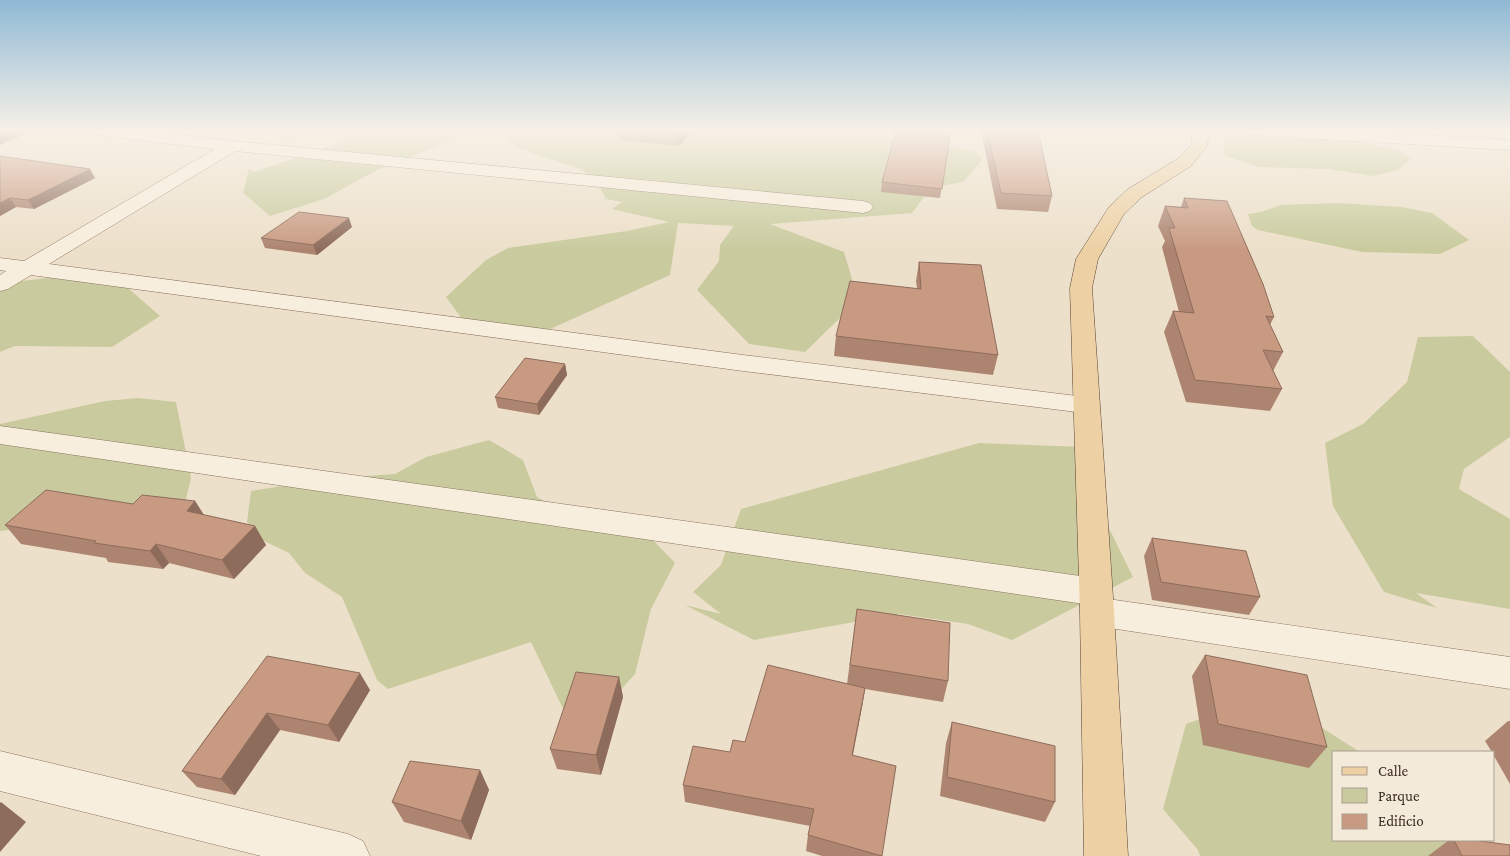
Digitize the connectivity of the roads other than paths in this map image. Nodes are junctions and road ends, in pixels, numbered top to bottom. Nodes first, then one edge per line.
1 (192, 170) edge
2 (480, 170) edge
3 (1172, 170) edge
4 (863, 207) dead end
5 (0, 264) edge
6 (28, 268) junction
7 (0, 284) edge
8 (1085, 405) junction
9 (0, 435) edge
10 (1096, 602) junction
11 (1510, 673) edge
12 (0, 771) edge
13 (348, 856) edge
14 (1106, 856) edge

1 - 6 street
2 - 4 street
3 - 8 main road
5 - 6 street
6 - 7 street
6 - 8 street
8 - 10 main road
9 - 10 street
10 - 11 street
10 - 14 main road
12 - 13 street

